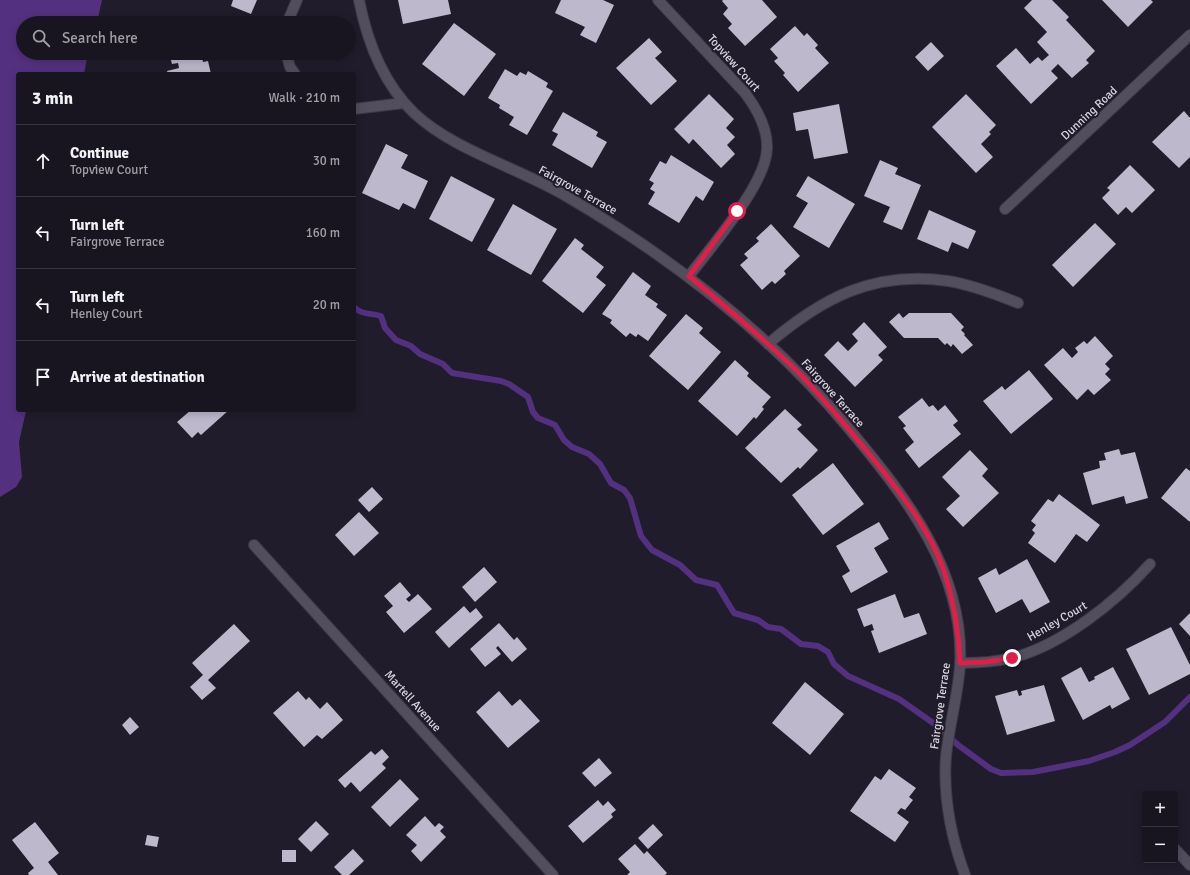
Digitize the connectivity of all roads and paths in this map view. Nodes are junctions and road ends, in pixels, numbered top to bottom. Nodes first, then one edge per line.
1 (297, 0) edge
2 (359, 0) edge
3 (658, 0) edge
4 (289, 16) edge
5 (1190, 35) edge
6 (288, 60) edge
7 (294, 72) edge
8 (404, 103) junction
9 (356, 109) edge
10 (1005, 209) dead end
11 (689, 276) junction
12 (1018, 302) dead end
13 (768, 344) junction
14 (254, 545) dead end
15 (1150, 564) dead end
16 (960, 663) junction
17 (1178, 852) edge
18 (1190, 865) edge
19 (553, 875) edge
20 (965, 875) edge

1 - 4 street
2 - 8 street, Fairgrove Terrace
3 - 11 street, Topview Court
5 - 10 street, Dunning Road
6 - 7 street
8 - 9 street
8 - 11 street, Fairgrove Terrace
11 - 13 street, Fairgrove Terrace
12 - 13 street
13 - 16 street, Fairgrove Terrace
14 - 19 street, Martell Avenue
15 - 16 street, Henley Court
16 - 20 street, Fairgrove Terrace
17 - 18 street

